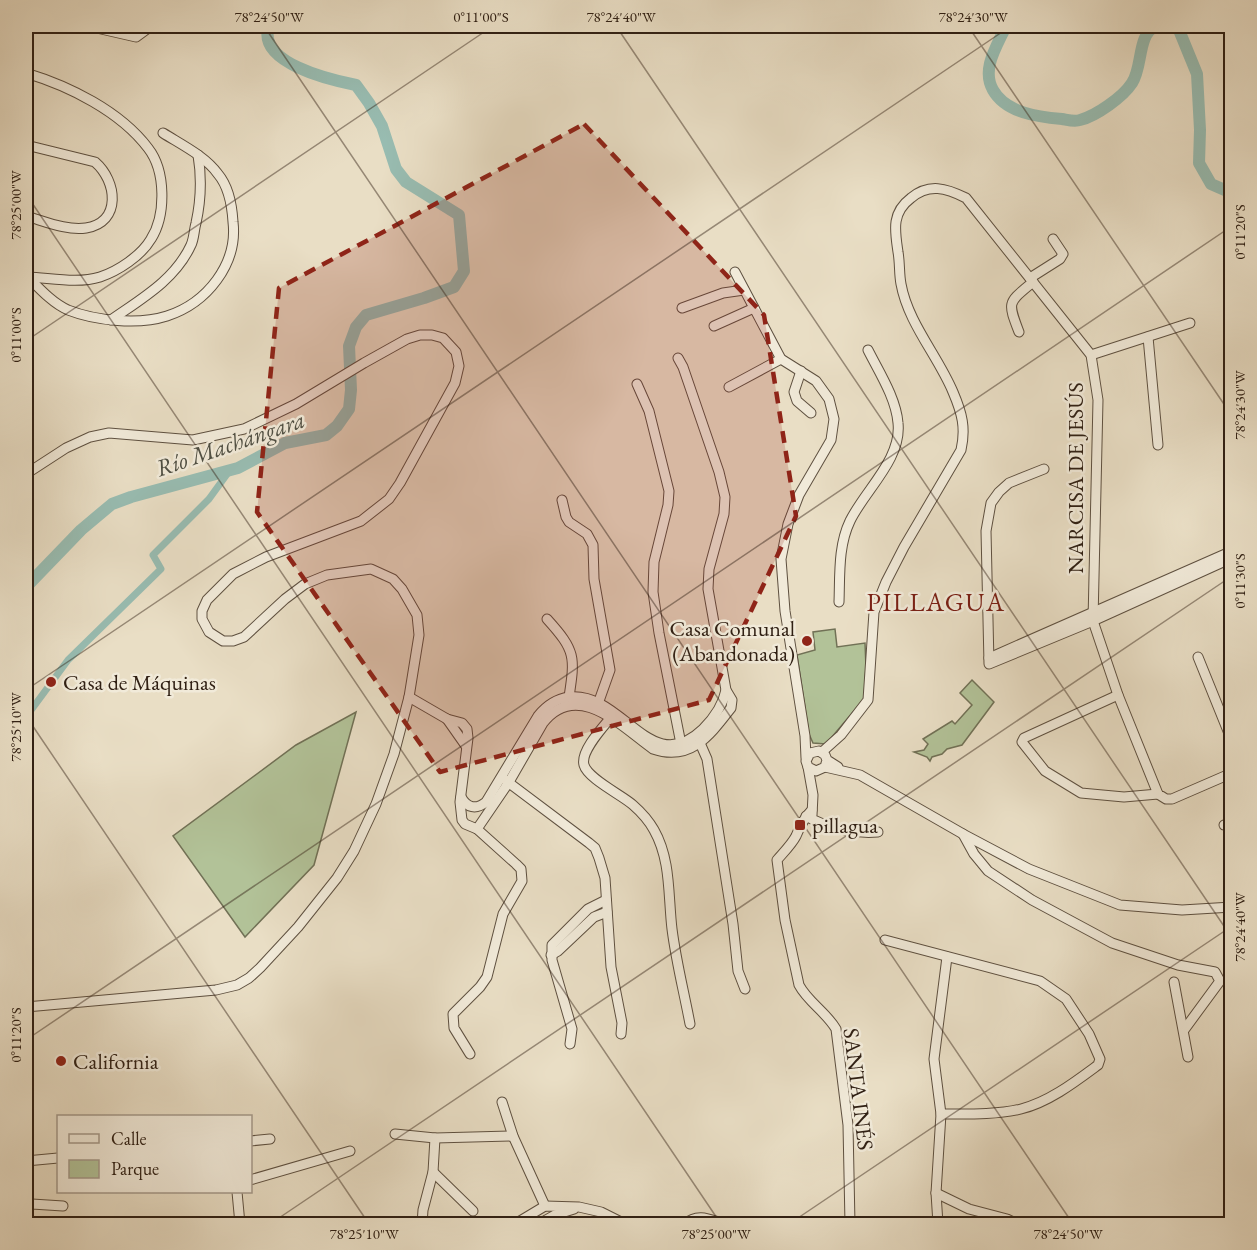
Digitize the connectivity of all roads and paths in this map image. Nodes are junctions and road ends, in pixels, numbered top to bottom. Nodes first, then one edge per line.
1 (87, 26) edge
2 (151, 26) edge
3 (26, 73) edge
4 (163, 133) dead end
5 (26, 145) edge
6 (198, 155) junction
7 (26, 216) edge
8 (1053, 239) dead end
9 (735, 272) dead end
10 (27, 276) edge
11 (1032, 280) junction
12 (744, 290) junction
13 (682, 309) dead end
14 (754, 309) junction
15 (111, 320) junction
16 (1190, 322) dead end
17 (714, 326) dead end
18 (1019, 332) dead end
19 (1148, 338) junction
20 (868, 350) dead end
21 (1091, 356) junction
22 (678, 358) dead end
23 (781, 359) junction
24 (801, 371) junction
25 (636, 384) dead end
26 (729, 387) dead end
27 (811, 413) dead end
28 (1158, 445) dead end
29 (1044, 469) dead end
30 (26, 474) edge
31 (562, 500) dead end
32 (1232, 551) edge
33 (1232, 558) edge
34 (1217, 561) junction
35 (839, 602) dead end
36 (1093, 617) junction
37 (547, 620) dead end
38 (1197, 657) dead end
39 (726, 690) junction
40 (1118, 695) junction
41 (569, 697) junction
42 (409, 698) junction
43 (598, 701) junction
44 (612, 716) junction
45 (805, 736) junction
46 (1232, 741) edge
47 (700, 743) junction
48 (681, 744) junction
49 (823, 760) junction
50 (807, 763) junction
51 (1232, 774) edge
52 (506, 780) junction
53 (812, 786) junction
54 (1158, 794) junction
55 (461, 796) junction
56 (810, 815) junction
57 (477, 829) junction
58 (878, 832) dead end
59 (963, 834) junction
60 (606, 900) junction
61 (1232, 907) edge
62 (607, 912) junction
63 (885, 940) dead end
64 (551, 955) junction
65 (947, 957) junction
66 (964, 962) junction
67 (944, 980) junction
68 (1174, 982) dead end
69 (744, 989) dead end
70 (26, 1007) edge
71 (690, 1024) dead end
72 (1184, 1030) junction
73 (621, 1034) dead end
74 (570, 1044) dead end
75 (470, 1054) dead end
76 (1188, 1057) dead end
77 (502, 1101) dead end
78 (941, 1114) junction
79 (395, 1134) dead end
80 (513, 1136) junction
81 (435, 1138) junction
82 (270, 1139) dead end
83 (252, 1141) edge
84 (350, 1151) dead end
85 (57, 1158) edge
86 (26, 1161) edge
87 (433, 1172) junction
88 (252, 1179) edge
89 (237, 1193) edge
90 (936, 1193) junction
91 (63, 1206) dead end
92 (545, 1206) junction
93 (26, 1207) edge
94 (579, 1207) junction
95 (473, 1211) dead end
96 (240, 1224) edge
97 (422, 1224) edge
98 (515, 1224) edge
99 (539, 1224) edge
100 (626, 1224) edge
101 (686, 1224) edge
102 (725, 1224) edge
103 (850, 1224) edge
104 (938, 1224) edge
105 (1017, 1224) edge

1 - 2 street
3 - 10 street
4 - 6 street
5 - 7 street
6 - 15 street
6 - 15 street
8 - 11 street
9 - 12 street
10 - 15 street
11 - 18 street
11 - 21 street, NARCISA DE JESÚS
11 - 49 street, NARCISA DE JESÚS
12 - 13 street
12 - 14 street
14 - 17 street
14 - 23 street
16 - 19 street
19 - 21 street
19 - 28 street
20 - 35 street
21 - 36 street, NARCISA DE JESÚS
22 - 39 street
23 - 24 street
23 - 26 street
24 - 27 street
24 - 45 street
25 - 48 street
29 - 36 street
30 - 42 street
31 - 43 street
32 - 34 street
33 - 34 street
34 - 36 street
36 - 40 street
37 - 41 street
38 - 46 street
39 - 47 street
39 - 48 street
40 - 54 street
40 - 54 street
41 - 43 street
41 - 52 street
42 - 55 street
42 - 70 street
43 - 44 street
44 - 47 street
44 - 48 street
44 - 52 street
44 - 71 street
45 - 49 street
45 - 50 street
47 - 69 street
49 - 50 street
49 - 50 street
49 - 53 street
49 - 59 street
50 - 53 street
51 - 54 street
52 - 55 street
52 - 57 street
52 - 60 street
53 - 56 street
55 - 57 street
56 - 58 street
56 - 103 street, SANTA INÉS
57 - 75 street
59 - 61 street
59 - 72 street
60 - 62 street
60 - 64 street
62 - 64 street
62 - 73 street
63 - 65 street
64 - 74 street
65 - 66 street
65 - 67 street
66 - 67 street
66 - 78 street
67 - 78 street
68 - 72 street
72 - 76 street
77 - 80 street
78 - 90 street
79 - 81 street
80 - 81 street
80 - 92 street
81 - 87 street
82 - 83 street
84 - 88 street
85 - 86 street
87 - 95 street
87 - 97 street
89 - 96 street
90 - 104 street
90 - 105 street
91 - 93 street
92 - 94 street
92 - 98 street
94 - 99 street
94 - 100 street
101 - 102 street

